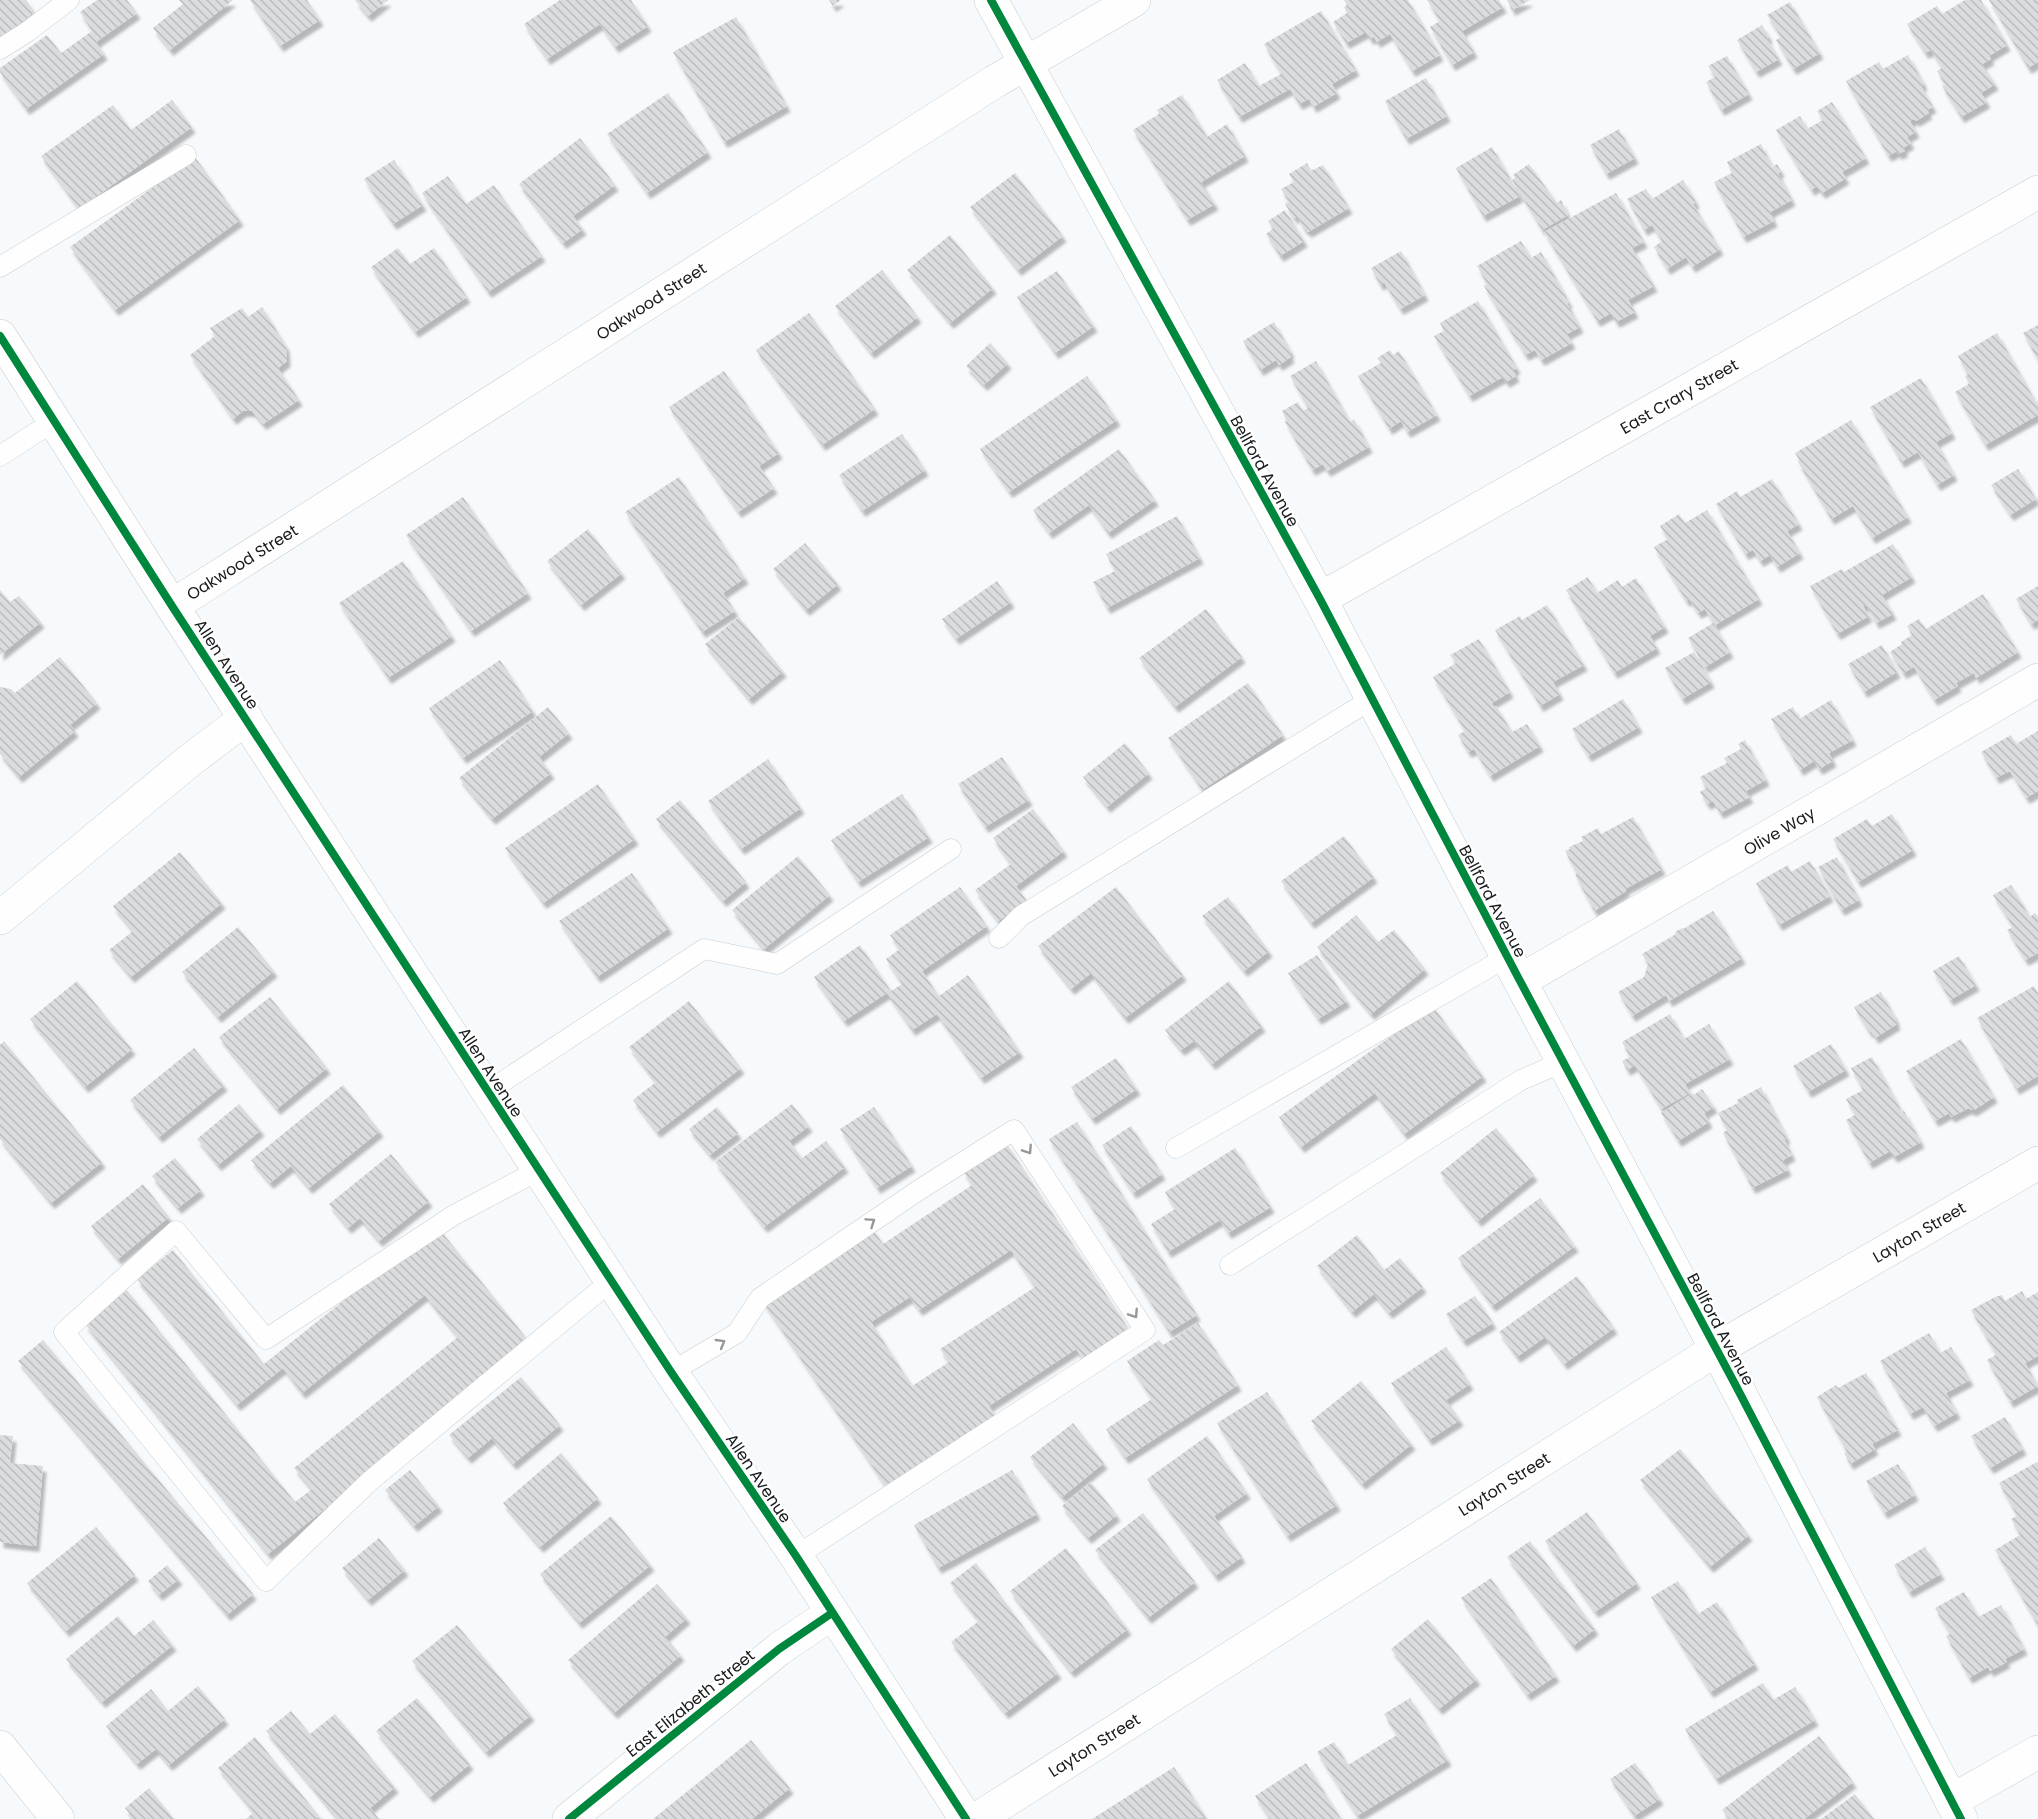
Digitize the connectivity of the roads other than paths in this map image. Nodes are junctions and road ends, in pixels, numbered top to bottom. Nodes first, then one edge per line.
1 (69, 0) edge
2 (991, 0) edge
3 (1134, 0) edge
4 (0, 49) edge
5 (1024, 63) junction
6 (186, 154) dead end
7 (2038, 192) edge
8 (0, 267) edge
9 (0, 336) edge
10 (54, 421) junction
11 (0, 456) edge
12 (1320, 599) junction
13 (172, 606) junction
14 (2038, 680) edge
15 (1372, 699) junction
16 (246, 718) junction
17 (951, 849) dead end
18 (0, 918) edge
19 (999, 938) dead end
20 (1514, 969) junction
21 (1563, 1062) junction
22 (487, 1092) junction
23 (1176, 1148) dead end
24 (2038, 1163) edge
25 (538, 1170) junction
26 (1230, 1265) dead end
27 (611, 1281) junction
28 (1717, 1349) junction
29 (671, 1372) junction
30 (796, 1556) junction
31 (832, 1613) junction
32 (0, 1747) edge
33 (2038, 1752) edge
34 (1956, 1810) edge
35 (58, 1819) edge
36 (569, 1819) edge
37 (966, 1819) edge
38 (978, 1819) edge

1 - 4 lane
2 - 5 street, Bellford Avenue
3 - 5 street, Oakwood Street
5 - 12 street, Bellford Avenue
5 - 13 street, Oakwood Street
6 - 8 lane
7 - 12 street, East Crary Street
9 - 10 street, Allen Avenue
10 - 11 lane
10 - 13 street, Allen Avenue
12 - 15 street, Bellford Avenue
13 - 16 street, Allen Avenue
14 - 20 street, Olive Way
15 - 19 lane
15 - 20 street, Bellford Avenue
16 - 18 street
16 - 22 street, Allen Avenue
17 - 22 lane
20 - 21 street, Bellford Avenue
20 - 23 lane
21 - 26 lane
21 - 28 street, Bellford Avenue
22 - 25 street, Allen Avenue
24 - 28 street, Layton Street
25 - 27 street, Allen Avenue
25 - 27 lane
27 - 29 street, Allen Avenue
28 - 34 street, Bellford Avenue
28 - 38 street, Layton Street
29 - 30 street, Allen Avenue
29 -> 30 lane
30 - 31 street, Allen Avenue
31 - 36 street, East Elizabeth Street
31 - 37 street, Allen Avenue
32 - 35 street
33 - 34 street

